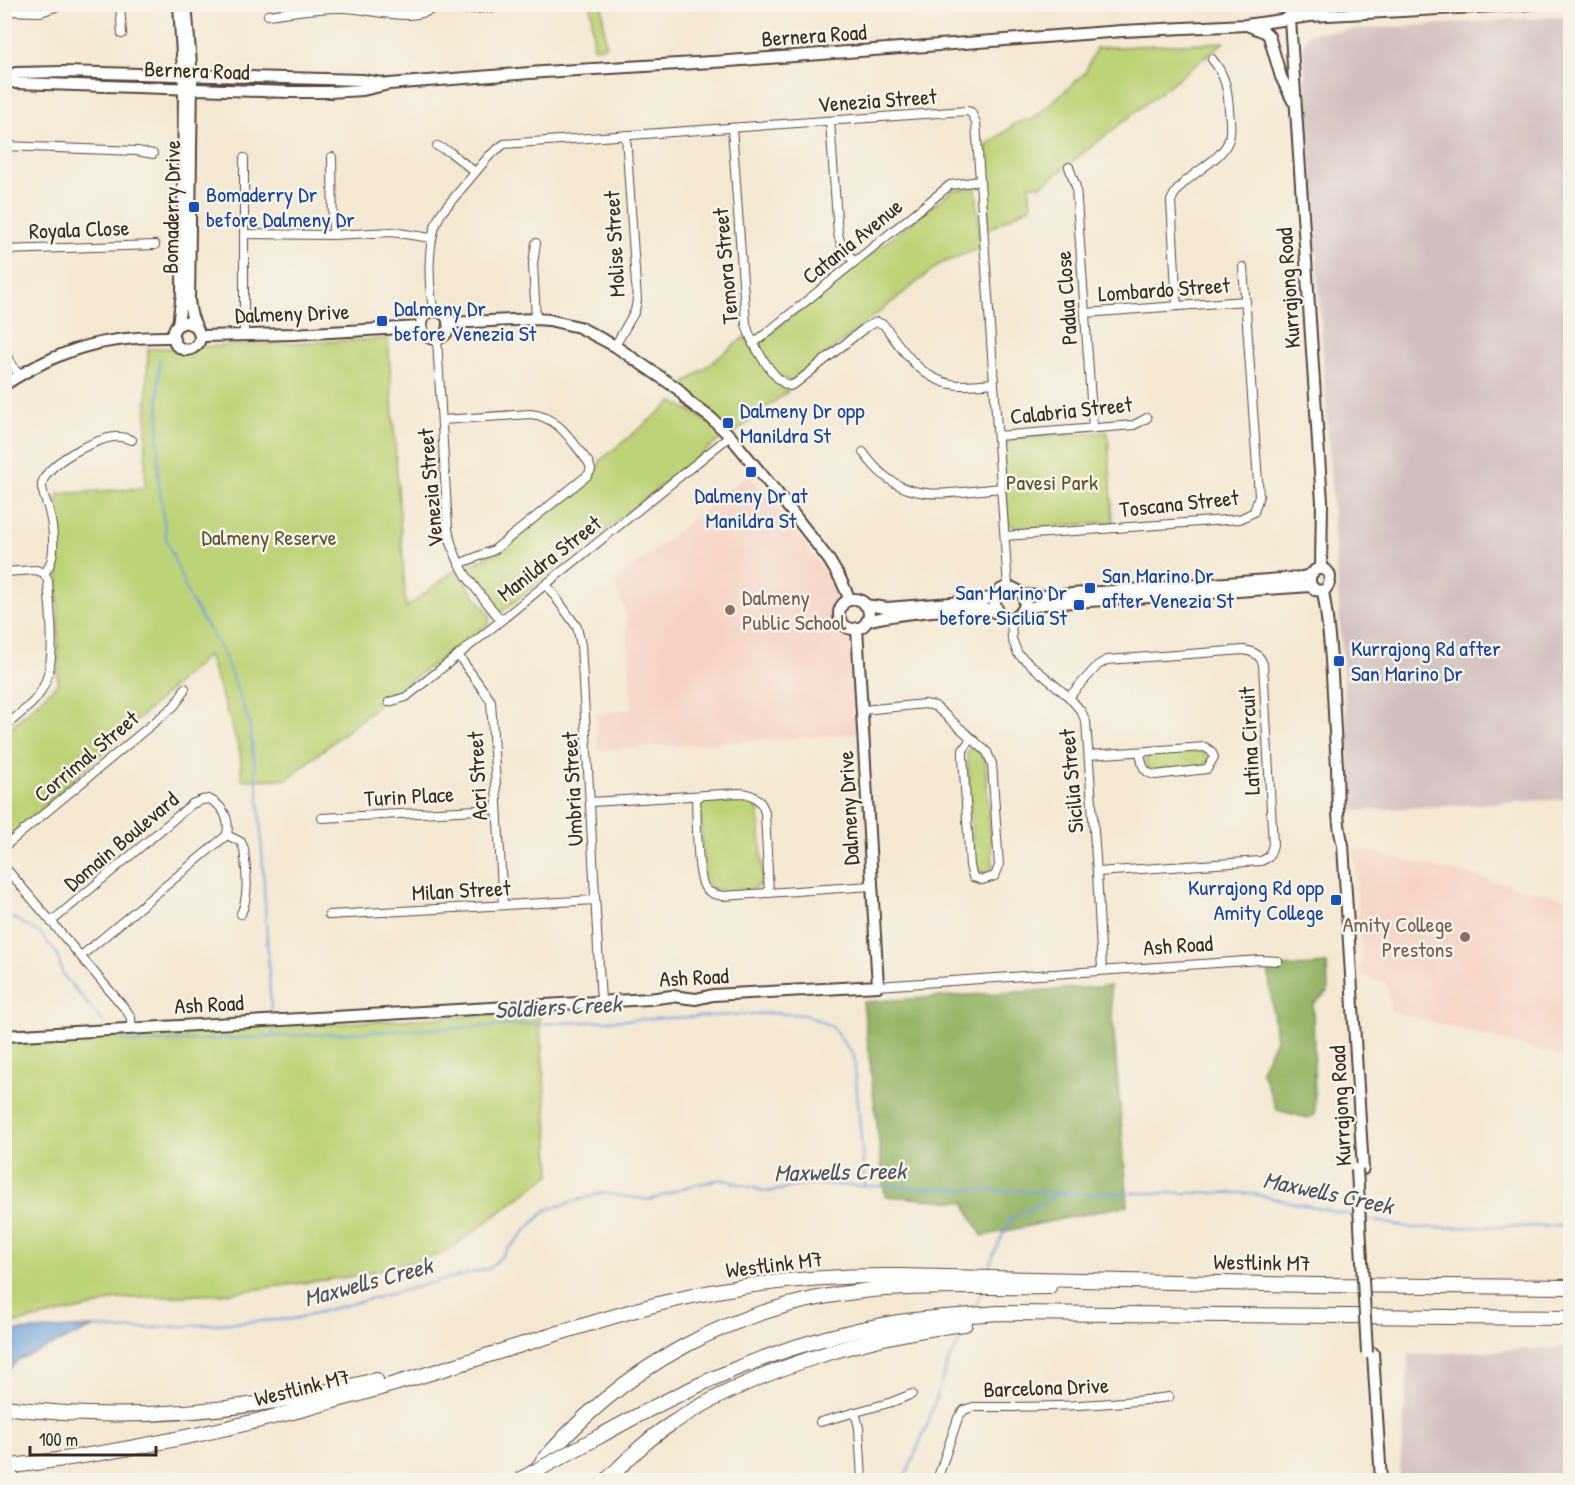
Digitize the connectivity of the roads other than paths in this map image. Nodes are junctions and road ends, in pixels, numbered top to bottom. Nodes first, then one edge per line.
1 (120, 4) edge
2 (179, 4) edge
3 (186, 4) edge
4 (441, 4) edge
5 (532, 4) edge
6 (1288, 4) edge
7 (1530, 4) edge
8 (58, 6) dead end
9 (4, 11) edge
10 (268, 15) dead end
11 (1290, 18) junction
12 (1246, 25) junction
13 (122, 34) dead end
14 (1212, 58) dead end
15 (188, 76) junction
16 (4, 78) edge
17 (389, 84) junction
18 (188, 89) junction
19 (1296, 107) junction
20 (830, 121) junction
21 (732, 128) junction
22 (626, 135) junction
23 (4, 146) edge
24 (437, 147) dead end
25 (153, 154) dead end
26 (332, 157) dead end
27 (244, 158) dead end
28 (1069, 167) dead end
29 (475, 172) junction
30 (980, 181) junction
31 (244, 234) junction
32 (333, 235) junction
33 (431, 238) junction
34 (536, 243) dead end
35 (155, 245) dead end
36 (4, 250) edge
37 (854, 262) junction
38 (1243, 267) dead end
39 (1246, 301) junction
40 (1177, 306) junction
41 (434, 312) junction
42 (1085, 313) junction
43 (536, 318) junction
44 (448, 323) junction
45 (178, 325) junction
46 (422, 327) junction
47 (198, 331) junction
48 (244, 335) junction
49 (172, 337) junction
50 (437, 339) junction
51 (753, 344) junction
52 (615, 346) junction
53 (4, 351) edge
54 (20, 376) junction
55 (994, 383) junction
56 (4, 385) edge
57 (1147, 418) dead end
58 (442, 420) junction
59 (1093, 428) junction
60 (998, 435) junction
61 (730, 436) junction
62 (132, 440) dead end
63 (863, 452) dead end
64 (1001, 488) junction
65 (1005, 536) junction
66 (459, 564) junction
67 (1321, 569) junction
68 (4, 572) edge
69 (44, 573) junction
70 (1310, 574) junction
71 (546, 584) junction
72 (1311, 586) junction
73 (1008, 588) junction
74 (1323, 591) junction
75 (1023, 595) junction
76 (995, 597) junction
77 (850, 600) junction
78 (865, 605) junction
79 (1023, 609) junction
80 (999, 614) junction
81 (1011, 618) junction
82 (500, 619) junction
83 (867, 621) junction
84 (857, 628) junction
85 (458, 656) junction
86 (185, 688) dead end
87 (1069, 697) junction
88 (389, 702) dead end
89 (863, 710) junction
90 (4, 727) edge
91 (971, 739) junction
92 (1140, 752) junction
93 (1089, 755) junction
94 (696, 797) junction
95 (591, 802) junction
96 (497, 809) junction
97 (322, 818) dead end
98 (227, 835) junction
99 (4, 847) edge
100 (4, 866) edge
101 (1097, 872) junction
102 (871, 886) junction
103 (770, 893) junction
104 (595, 900) junction
105 (503, 905) junction
106 (241, 914) dead end
107 (329, 915) dead end
108 (51, 922) junction
109 (81, 956) junction
110 (1278, 961) dead end
111 (1102, 970) junction
112 (878, 986) junction
113 (602, 1002) junction
114 (131, 1028) junction
115 (4, 1036) edge
116 (952, 1282) junction
117 (1570, 1287) edge
118 (1570, 1318) edge
119 (938, 1322) junction
120 (544, 1338) junction
121 (1370, 1353) junction
122 (912, 1394) dead end
123 (1169, 1397) dead end
124 (4, 1407) edge
125 (855, 1412) junction
126 (820, 1422) dead end
127 (4, 1467) edge
128 (4, 1473) edge
129 (15, 1480) edge
130 (519, 1480) edge
131 (527, 1480) edge
132 (607, 1480) edge
133 (862, 1480) edge
134 (937, 1480) edge
135 (1374, 1480) edge
136 (1381, 1480) edge

1 - 13 street
2 - 15 street
3 - 15 street
4 - 5 street
4 - 10 street
6 - 11 street, Kurrajong Road
7 - 11 street, Bernera Road
8 - 9 street
11 - 12 street, Bernera Road
11 - 19 street, Kurrajong Road
12 - 17 street, Bernera Road
12 - 19 street
14 - 40 street
15 - 16 street, Bernera Road
15 - 17 street, Bernera Road
15 - 18 street
16 - 18 street, Bernera Road
17 - 18 street, Bernera Road
18 - 45 street, Bomaderry Drive
18 - 47 street, Bomaderry Drive
19 - 67 street, Kurrajong Road
20 - 21 street, Venezia Street
20 - 30 street, Venezia Street
20 - 37 street
21 - 22 street, Venezia Street
21 - 51 street, Temora Street
22 - 29 street, Venezia Street
22 - 52 street, Molise Street
23 - 25 street
24 - 29 street
26 - 32 street
27 - 31 street
28 - 42 street, Padua Close
29 - 33 street, Venezia Street
30 - 37 street, Catania Avenue
30 - 55 street, Venezia Street
31 - 32 street
31 - 48 street
32 - 33 street
33 - 41 street, Venezia Street
34 - 43 street
35 - 36 street, Royala Close
37 - 51 street, Catania Avenue
38 - 39 street, Toscana Street
39 - 40 street, Lombardo Street
39 - 65 street, Toscana Street
40 - 42 street, Lombardo Street
41 - 44 street
41 - 46 street
42 - 59 street, Padua Close
43 - 44 street
43 - 52 street
44 - 50 street
45 - 47 street
45 - 49 street
46 - 48 street, Dalmeny Drive
46 - 50 street
47 - 48 street, Dalmeny Drive
47 - 49 street
49 - 54 street
50 - 58 street, Venezia Street
51 - 55 street, Temora Street
52 - 61 street
53 - 54 street
54 - 56 street
55 - 60 street, Venezia Street
57 - 59 street, Calabria Street
58 - 66 street, Venezia Street
58 - 66 street
59 - 60 street, Calabria Street
60 - 64 street, Venezia Street
61 - 71 street, Manildra Street
61 - 77 street
62 - 69 street
63 - 64 street
64 - 65 street, Venezia Street
65 - 73 street, Venezia Street
66 - 82 street, Venezia Street
67 - 70 street
67 - 74 street
68 - 69 street
69 - 90 street
70 - 72 street
70 - 75 street
71 - 82 street, Manildra Street
71 - 95 street, Umbria Street
72 - 74 street
72 - 79 street
73 - 75 street
73 - 76 street
74 - 121 street, Kurrajong Road
75 - 79 street
76 - 78 street
76 - 80 street
77 - 78 street
77 - 84 street
78 - 83 street
79 - 81 street
80 - 81 street
80 - 83 street
81 - 87 street, Sicilia Street
82 - 85 street, Manildra Street
83 - 84 street
84 - 89 street, Dalmeny Drive
85 - 88 street, Manildra Street
85 - 96 street, Acri Street
86 - 99 street, Corrimal Street
87 - 93 street, Sicilia Street
87 - 101 street, Latina Circuit
89 - 91 street
89 - 102 street, Dalmeny Drive
91 - 91 street
92 - 92 street
92 - 93 street
93 - 101 street, Sicilia Street
94 - 95 street
94 - 103 street
94 - 103 street
95 - 104 street, Umbria Street
96 - 97 street, Turin Place
96 - 105 street, Acri Street
98 - 106 street, Domain Boulevard
98 - 108 street, Domain Boulevard
98 - 109 street
100 - 108 street
101 - 111 street, Sicilia Street
102 - 103 street
102 - 112 street, Dalmeny Drive
104 - 105 street, Milan Street
104 - 113 street, Umbria Street
105 - 107 street, Milan Street
108 - 109 street
109 - 114 street
110 - 111 street, Ash Road
111 - 112 street, Ash Road
112 - 113 street, Ash Road
113 - 114 street, Ash Road
114 - 115 street, Ash Road
116 - 117 highway, Westlink M7
116 - 120 highway, Westlink M7
116 - 131 highway
118 - 119 highway
119 - 130 highway, bridge
119 - 132 highway
120 - 124 highway
120 - 127 highway, Westlink M7
121 - 135 street, Kurrajong Road
121 - 136 street, Kurrajong Road
122 - 125 street
123 - 134 street, Barcelona Drive
125 - 126 street
125 - 133 street
128 - 129 highway

